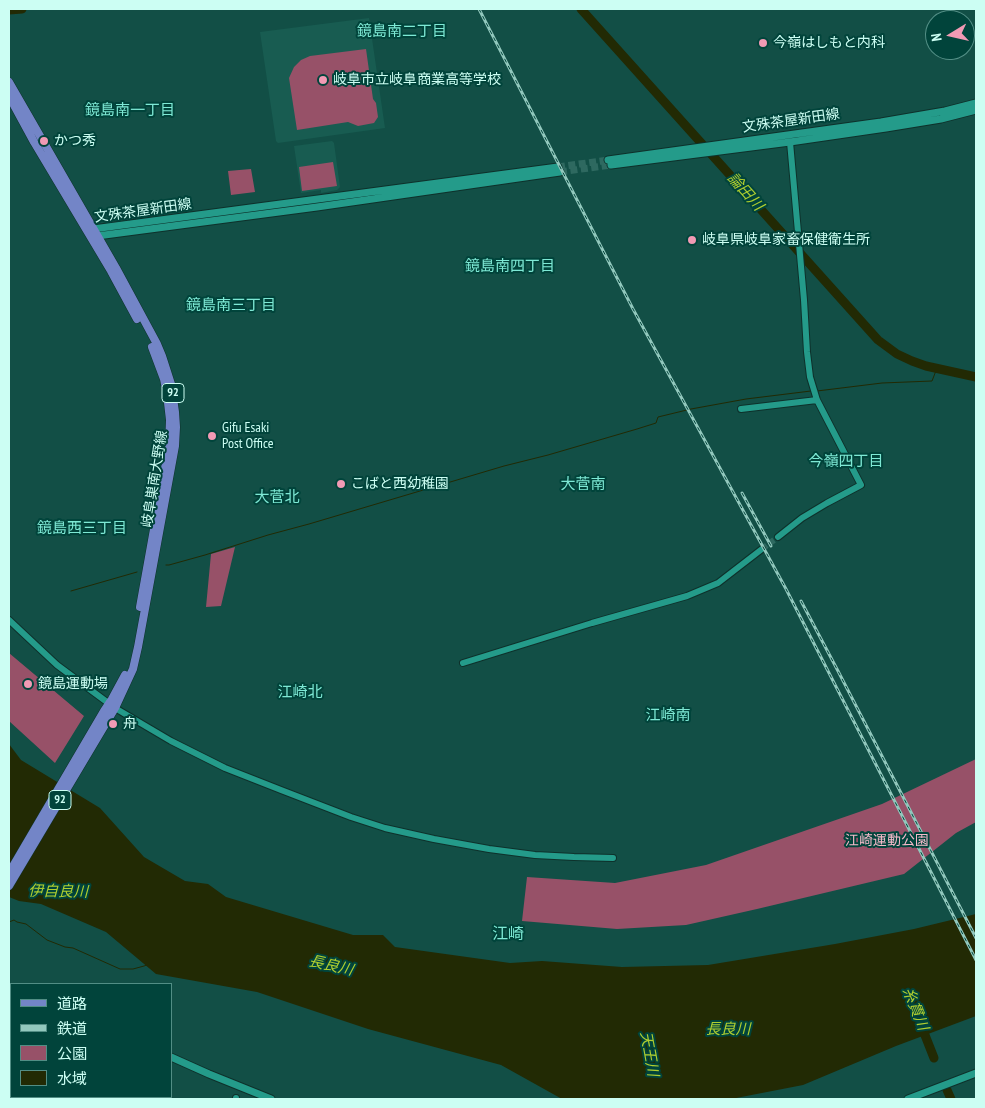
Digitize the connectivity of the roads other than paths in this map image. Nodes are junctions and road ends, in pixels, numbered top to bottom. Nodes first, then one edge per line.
1 (9, 82) edge
2 (9, 96) edge
3 (976, 103) edge
4 (976, 110) edge
5 (790, 142) junction
6 (715, 148) junction
7 (610, 163) tunnel mouth
8 (90, 231) junction
9 (97, 236) junction
10 (817, 400) junction
11 (741, 410) dead end
12 (778, 537) tunnel mouth
13 (762, 550) tunnel mouth
14 (148, 574) junction
15 (9, 620) edge
16 (463, 663) dead end
17 (110, 709) junction
18 (614, 858) dead end
19 (9, 873) edge
20 (9, 886) edge
21 (172, 1057) edge
22 (976, 1073) edge
23 (271, 1099) edge
24 (908, 1099) edge

1 - 8 main road, 岐阜巣南大野線 / 92
2 - 8 main road, 岐阜巣南大野線 / 92
3 - 6 main road, 文殊茶屋新田線
4 - 5 main road, 文殊茶屋新田線
5 - 6 main road, 文殊茶屋新田線
5 - 10 street
6 - 7 main road, 文殊茶屋新田線
8 - 9 main road, 岐阜巣南大野線 / 92
8 - 9 main road, 文殊茶屋新田線
8 - 14 main road, 岐阜巣南大野線 / 92
9 - 14 main road, 岐阜巣南大野線 / 92
10 - 11 street
10 - 12 street
13 - 16 street
14 - 17 main road, 岐阜巣南大野線 / 92
15 - 17 street
17 - 18 street
17 - 19 main road, 岐阜巣南大野線 / 92
17 - 20 main road, 岐阜巣南大野線 / 92
21 - 23 main road
22 - 24 main road

